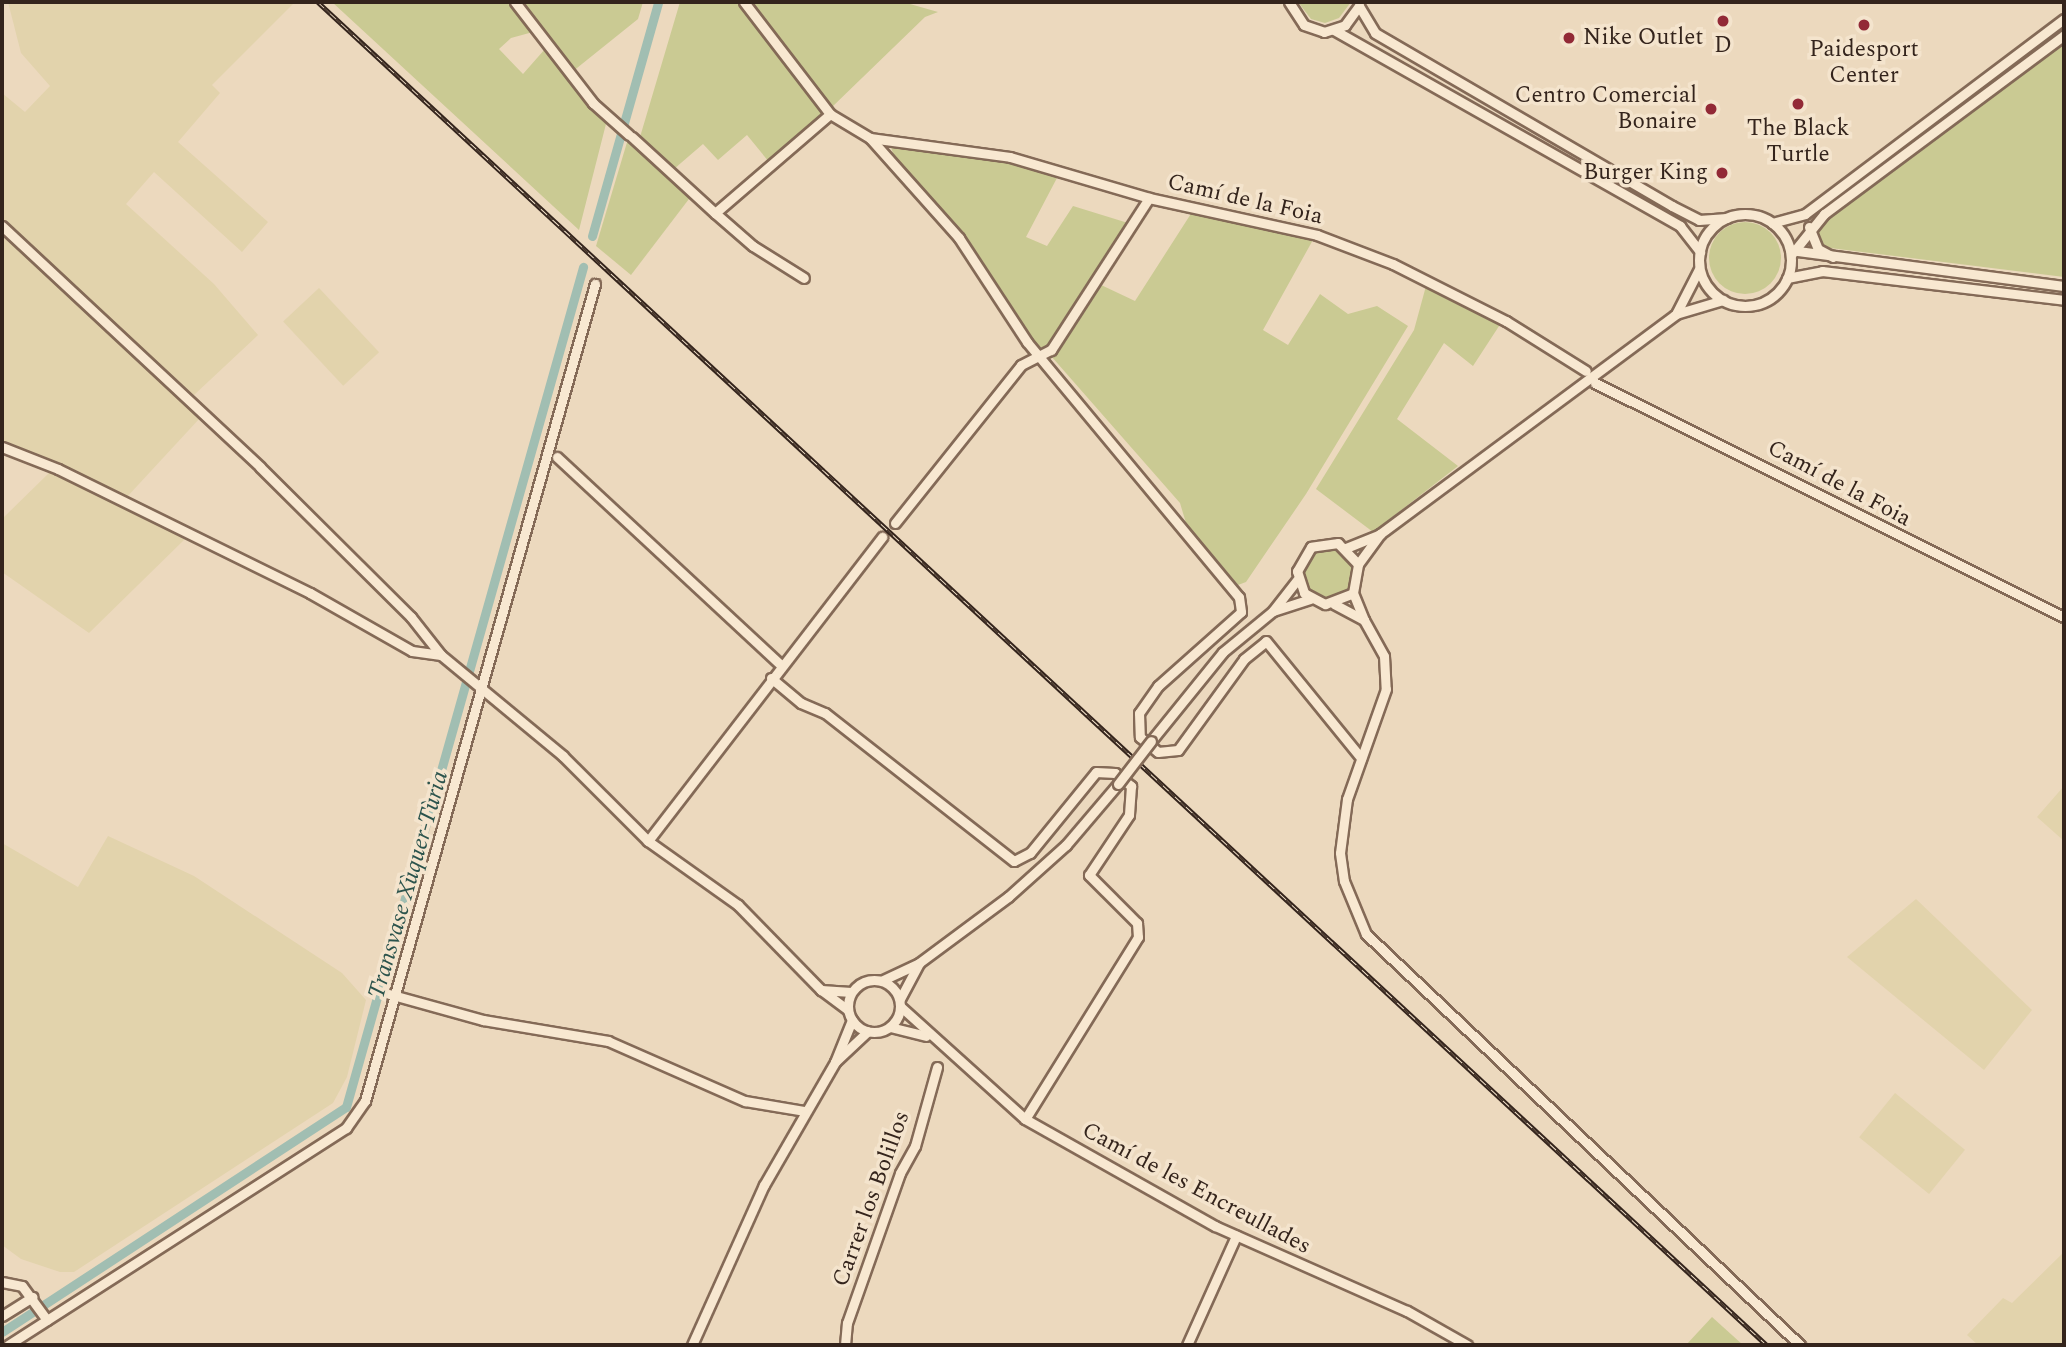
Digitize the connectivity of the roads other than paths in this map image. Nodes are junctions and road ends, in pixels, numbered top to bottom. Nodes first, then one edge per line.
1 (515, 2) edge
2 (744, 2) edge
3 (1289, 2) edge
4 (1359, 4) edge
5 (2064, 19) edge
6 (1334, 30) junction
7 (2064, 35) edge
8 (830, 114) junction
9 (870, 138) junction
10 (1149, 198) junction
11 (715, 213) junction
12 (1727, 218) junction
13 (1772, 223) junction
14 (2, 226) edge
15 (1809, 227) junction
16 (1700, 252) junction
17 (1791, 252) junction
18 (1841, 260) junction
19 (1700, 268) junction
20 (804, 278) dead end
21 (1787, 278) junction
22 (595, 284) dead end
23 (2064, 286) edge
24 (1723, 300) junction
25 (2064, 300) edge
26 (1676, 314) junction
27 (1039, 356) junction
28 (1586, 371) dead end
29 (1595, 383) dead end
30 (2, 447) edge
31 (557, 457) dead end
32 (895, 523) dead end
33 (1380, 534) junction
34 (882, 537) dead end
35 (1346, 548) junction
36 (1358, 564) junction
37 (1297, 580) junction
38 (1353, 593) junction
39 (1310, 598) junction
40 (1334, 604) junction
41 (1273, 611) junction
42 (2064, 617) edge
43 (1364, 620) junction
44 (441, 655) junction
45 (781, 665) junction
46 (771, 678) junction
47 (479, 689) junction
48 (1362, 758) junction
49 (648, 841) junction
50 (919, 963) junction
51 (883, 981) junction
52 (821, 990) junction
53 (851, 992) junction
54 (392, 996) junction
55 (900, 1003) junction
56 (850, 1015) junction
57 (890, 1027) junction
58 (868, 1031) junction
59 (928, 1036) junction
60 (835, 1062) junction
61 (937, 1067) dead end
62 (805, 1111) junction
63 (1025, 1119) junction
64 (1236, 1236) junction
65 (2, 1282) edge
66 (32, 1297) junction
67 (2, 1316) edge
68 (45, 1318) junction
69 (8, 1345) edge
70 (692, 1345) edge
71 (845, 1345) edge
72 (1187, 1345) edge
73 (1467, 1345) edge
74 (1800, 1345) edge

1 - 11 street
2 - 8 street
3 - 6 street
4 - 6 street
4 - 12 street
5 - 13 street
6 - 16 street
7 - 15 street
8 - 9 street
8 - 11 street
9 - 10 street, Camí de la Foia
9 - 27 street
10 - 27 street
10 - 28 street, Camí de la Foia
11 - 20 street
12 - 13 street
12 - 16 street
13 - 17 street
14 - 44 street
15 - 17 street
15 - 18 street
16 - 19 street
17 - 18 street
17 - 21 street
18 - 23 street
19 - 24 street
19 - 26 street
21 - 24 street
21 - 25 street
22 - 47 street
24 - 26 street
26 - 33 street
27 - 32 street
27 - 48 street
29 - 42 street, Camí de la Foia
30 - 44 street
31 - 45 street
33 - 35 street
33 - 36 street
34 - 45 street
35 - 36 street
35 - 37 street
36 - 38 street
37 - 39 street
37 - 41 street
38 - 40 street
38 - 43 street
39 - 40 street
39 - 41 street
40 - 43 street
41 - 50 street, bridge
43 - 48 street
44 - 47 street
45 - 46 street
46 - 49 street
46 - 63 street
47 - 49 street
47 - 54 street
48 - 74 street
49 - 52 street
50 - 51 street
50 - 55 street
51 - 53 street
51 - 55 street
52 - 53 street
52 - 56 street
53 - 56 street
54 - 62 street
54 - 68 street
55 - 57 street
55 - 59 street, Camí de les Encreullades
56 - 58 street
56 - 60 street
57 - 58 street
57 - 59 street, Camí de les Encreullades
58 - 60 street
59 - 63 street, Camí de les Encreullades
60 - 62 street
61 - 71 street, Carrer los Bolillos
62 - 70 street
63 - 64 street, Camí de les Encreullades
64 - 72 street
64 - 73 street, Camí de les Encreullades
65 - 66 street
66 - 67 street
66 - 68 street
68 - 69 street

